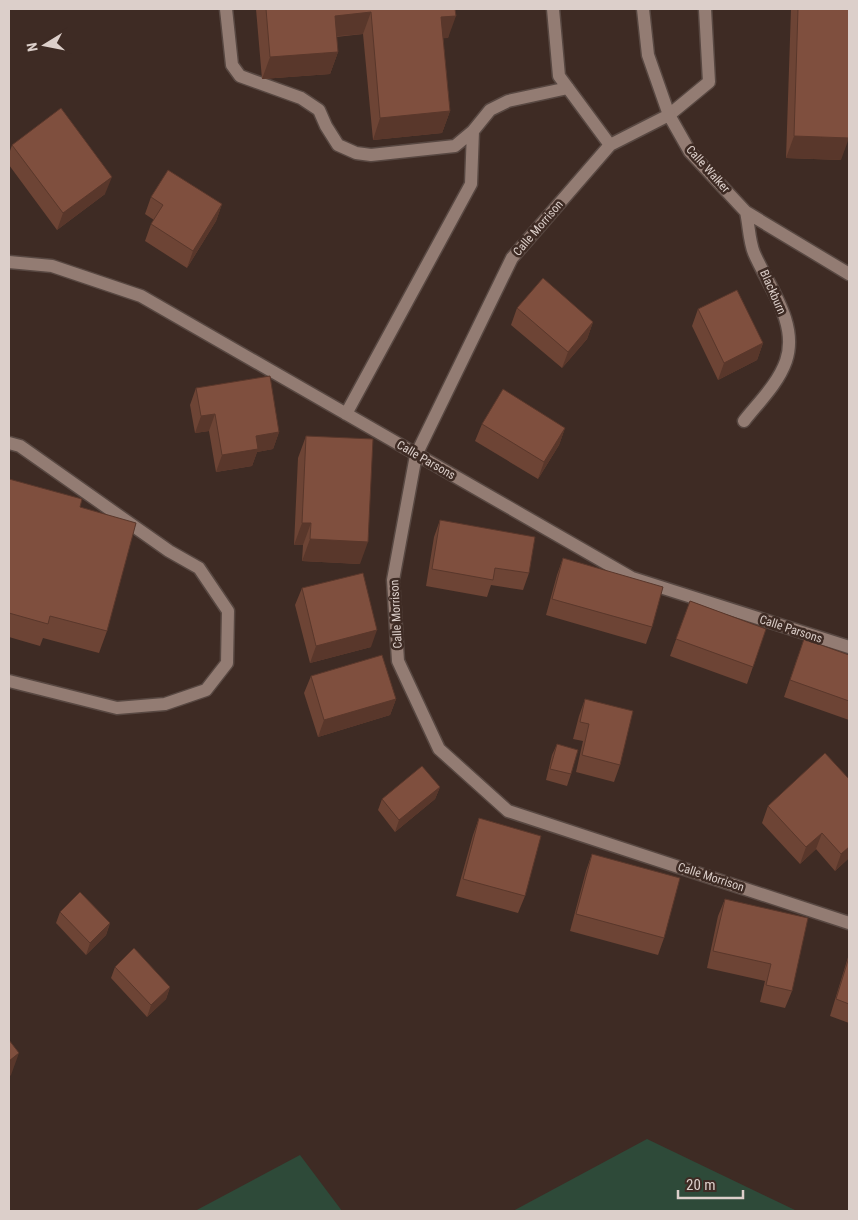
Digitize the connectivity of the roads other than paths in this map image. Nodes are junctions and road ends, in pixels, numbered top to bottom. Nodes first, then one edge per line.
1 (226, 9) edge
2 (553, 9) edge
3 (643, 9) edge
4 (705, 9) edge
5 (568, 88) junction
6 (669, 115) junction
7 (473, 131) junction
8 (610, 145) junction
9 (746, 212) junction
10 (9, 262) edge
11 (849, 274) edge
12 (346, 414) junction
13 (744, 421) dead end
14 (9, 443) edge
15 (416, 455) junction
16 (849, 647) edge
17 (9, 681) edge
18 (849, 923) edge

1 - 7 street
2 - 5 street
3 - 6 street, Calle Walker
4 - 6 street, Calle Morrison
5 - 7 street
5 - 8 street
6 - 8 street, Calle Morrison
6 - 9 street, Calle Walker
7 - 12 street
8 - 15 street, Calle Morrison
9 - 11 street, Calle Walker
9 - 13 street, Blackburn
10 - 12 street, Calle Parsons
12 - 15 street, Calle Parsons
14 - 17 street
15 - 16 street, Calle Parsons
15 - 18 street, Calle Morrison

